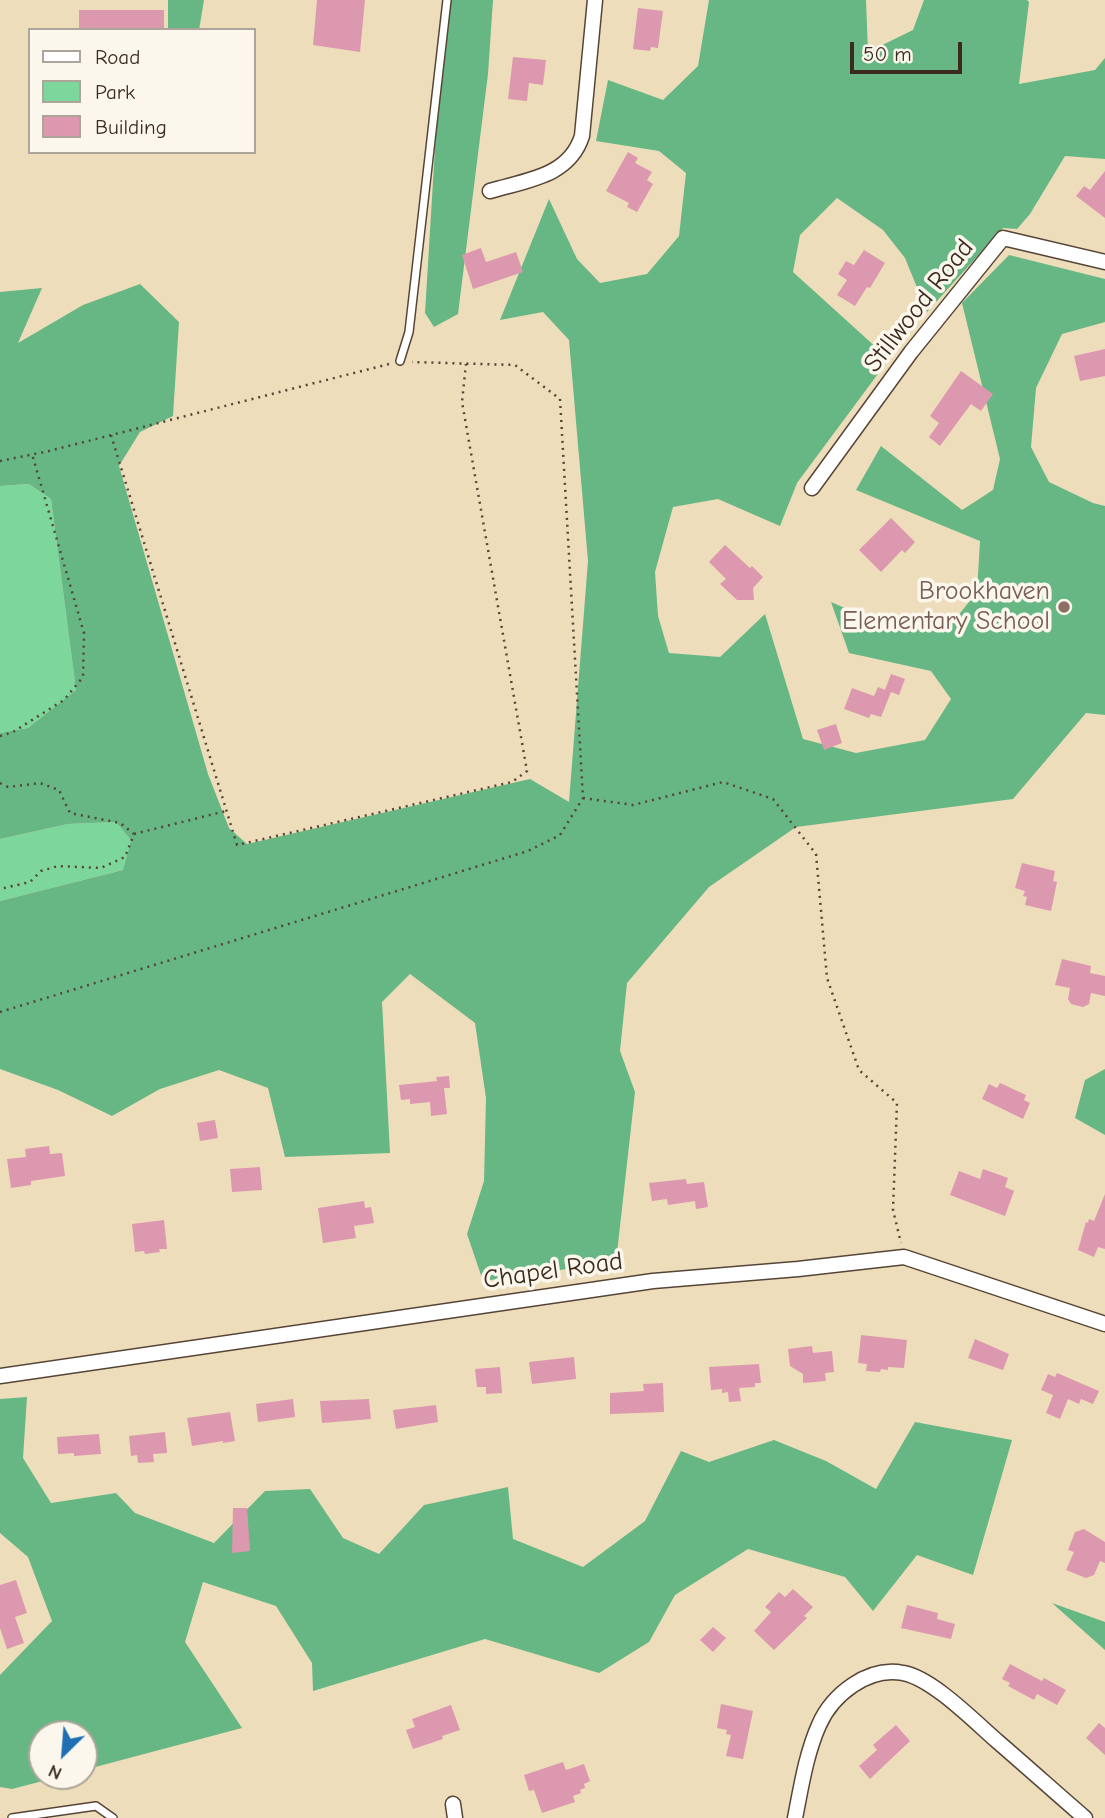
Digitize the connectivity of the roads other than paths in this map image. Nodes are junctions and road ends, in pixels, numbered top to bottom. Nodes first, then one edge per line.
1 (447, 0) edge
2 (595, 0) edge
3 (490, 191) dead end
4 (1105, 262) edge
5 (400, 361) road end
6 (812, 488) dead end
7 (1105, 1324) edge
8 (0, 1376) edge
9 (12, 1818) edge
10 (113, 1818) edge
11 (795, 1818) edge
12 (1084, 1818) edge

1 - 5 lane
2 - 3 street
4 - 6 street, Stillwood Road
7 - 8 street, Chapel Road
9 - 10 lane
11 - 12 street

